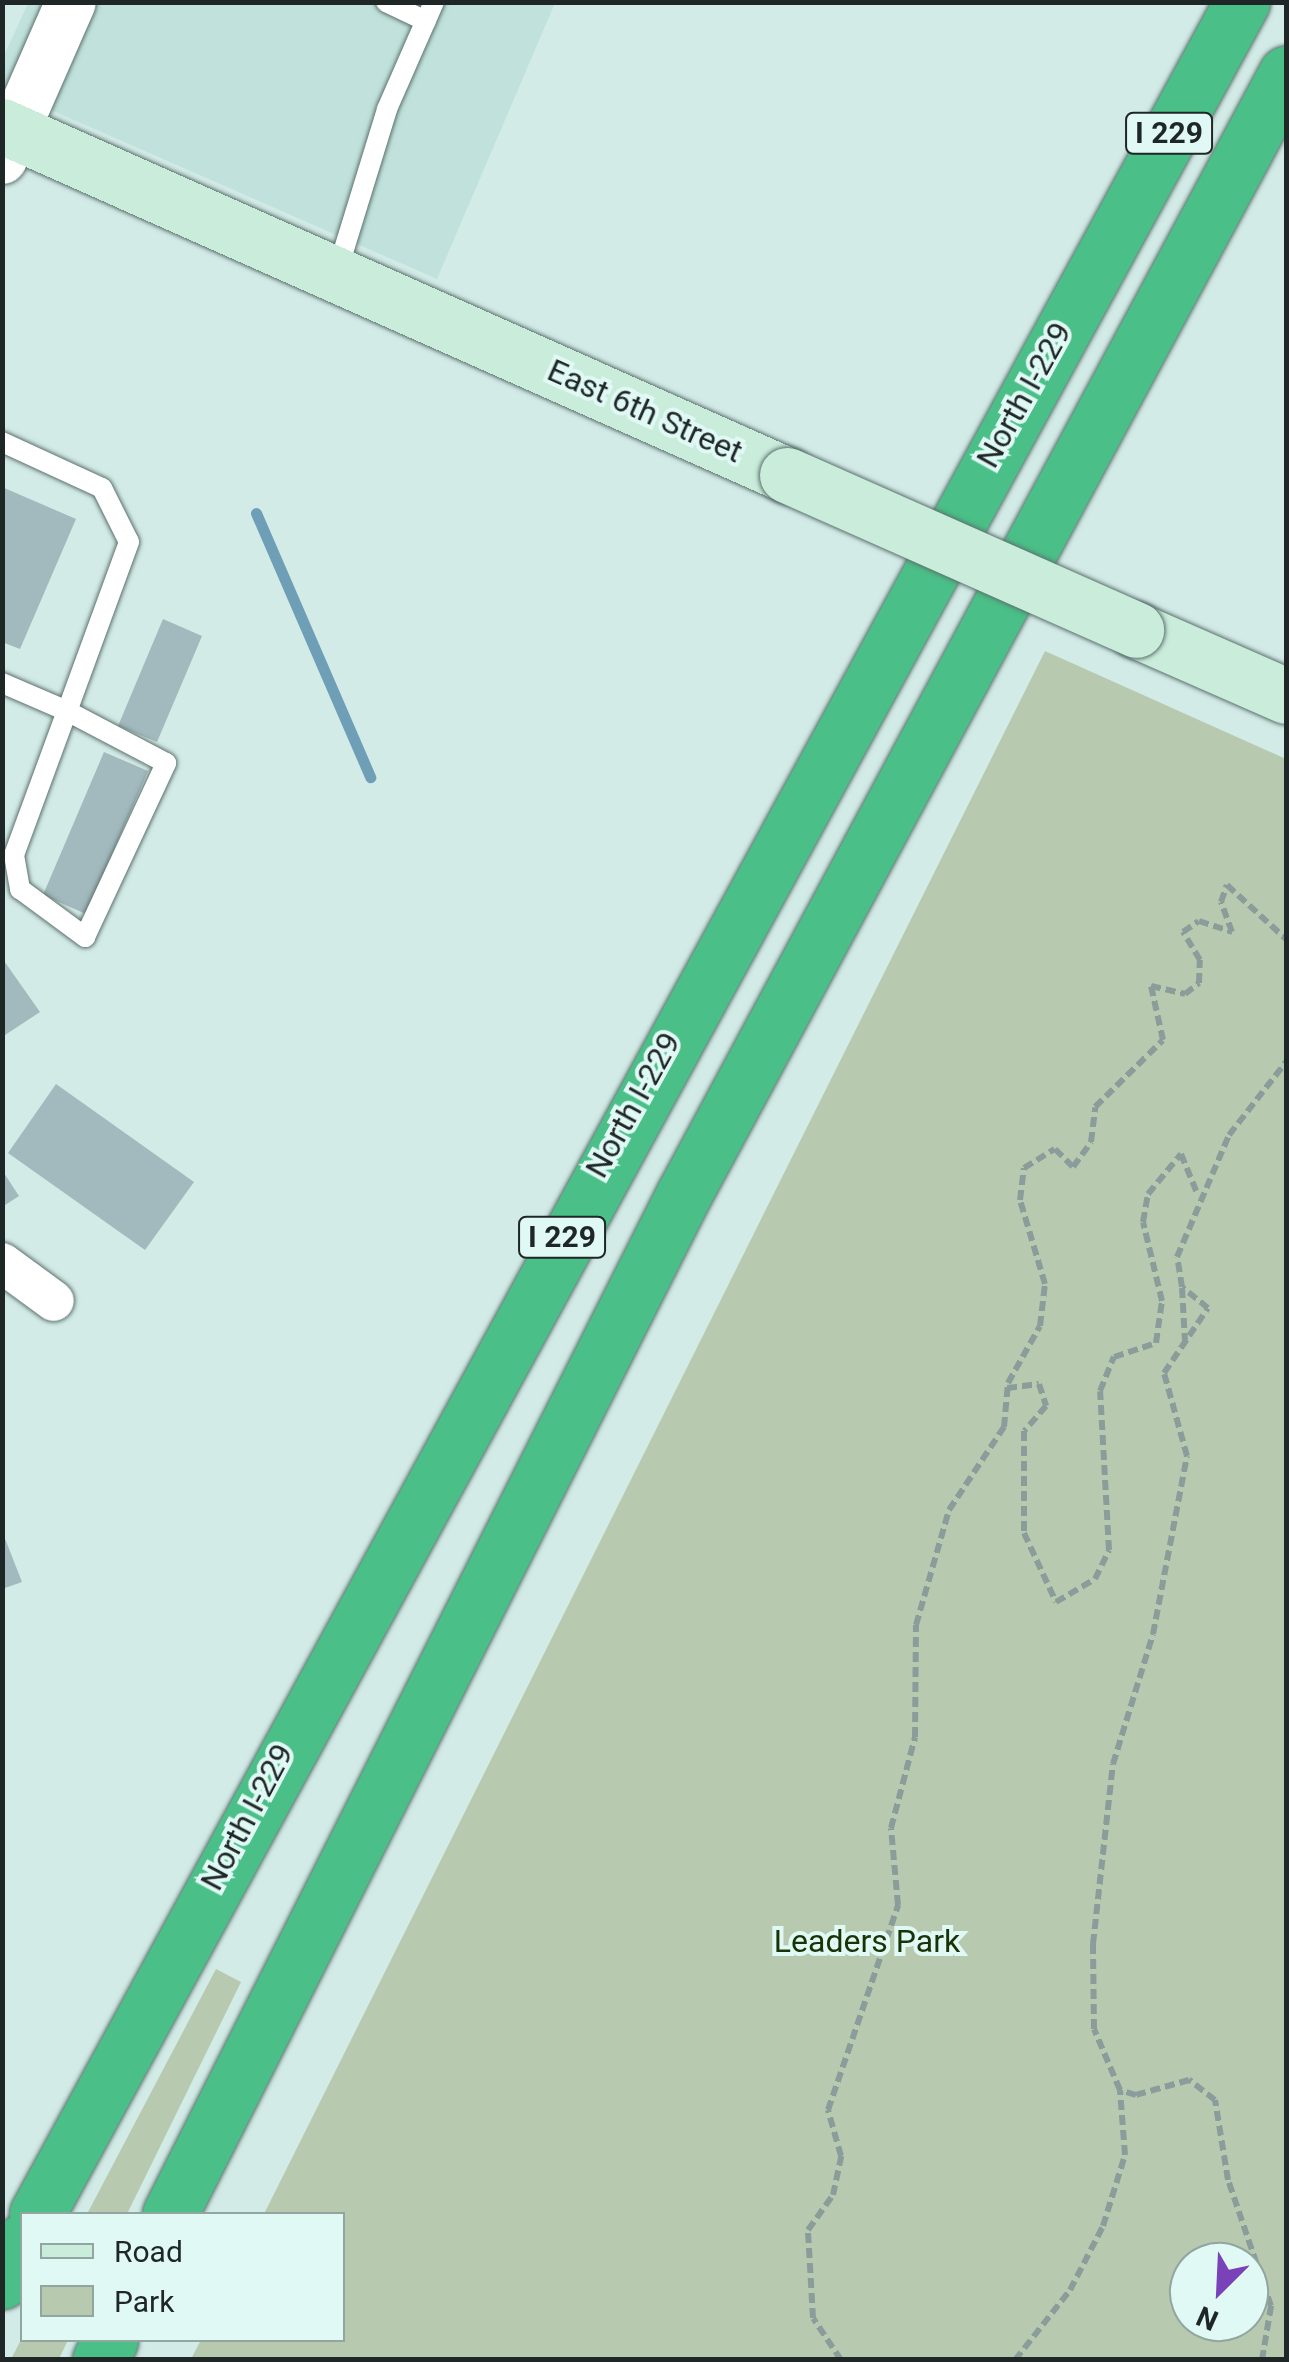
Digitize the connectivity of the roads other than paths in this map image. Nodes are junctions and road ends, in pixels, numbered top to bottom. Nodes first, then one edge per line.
1 (71, 2) edge
2 (1218, 2) edge
3 (1242, 2) edge
4 (398, 5) edge
5 (430, 12) edge
6 (1286, 74) edge
7 (1286, 113) edge
8 (6, 139) edge
9 (1096, 264) junction
10 (336, 274) junction
11 (1163, 309) junction
12 (2, 442) edge
13 (2, 682) edge
14 (1286, 696) edge
15 (67, 710) junction
16 (2, 1262) edge
17 (54, 1301) dead end
18 (38, 2212) edge
19 (171, 2212) edge
20 (20, 2246) edge
21 (2, 2281) edge

1 - 8 street
2 - 9 highway
3 - 9 highway, North I-229 / I 229
4 - 5 lane
5 - 10 lane
6 - 11 highway, I 229
7 - 11 highway
8 - 10 main road, East 6th Street
9 - 18 highway, North I-229 / I 229
10 - 14 main road, East 6th Street, bridge
11 - 19 highway, I 229
12 - 15 lane
13 - 15 lane
15 - 15 lane
16 - 17 street
20 - 21 highway

